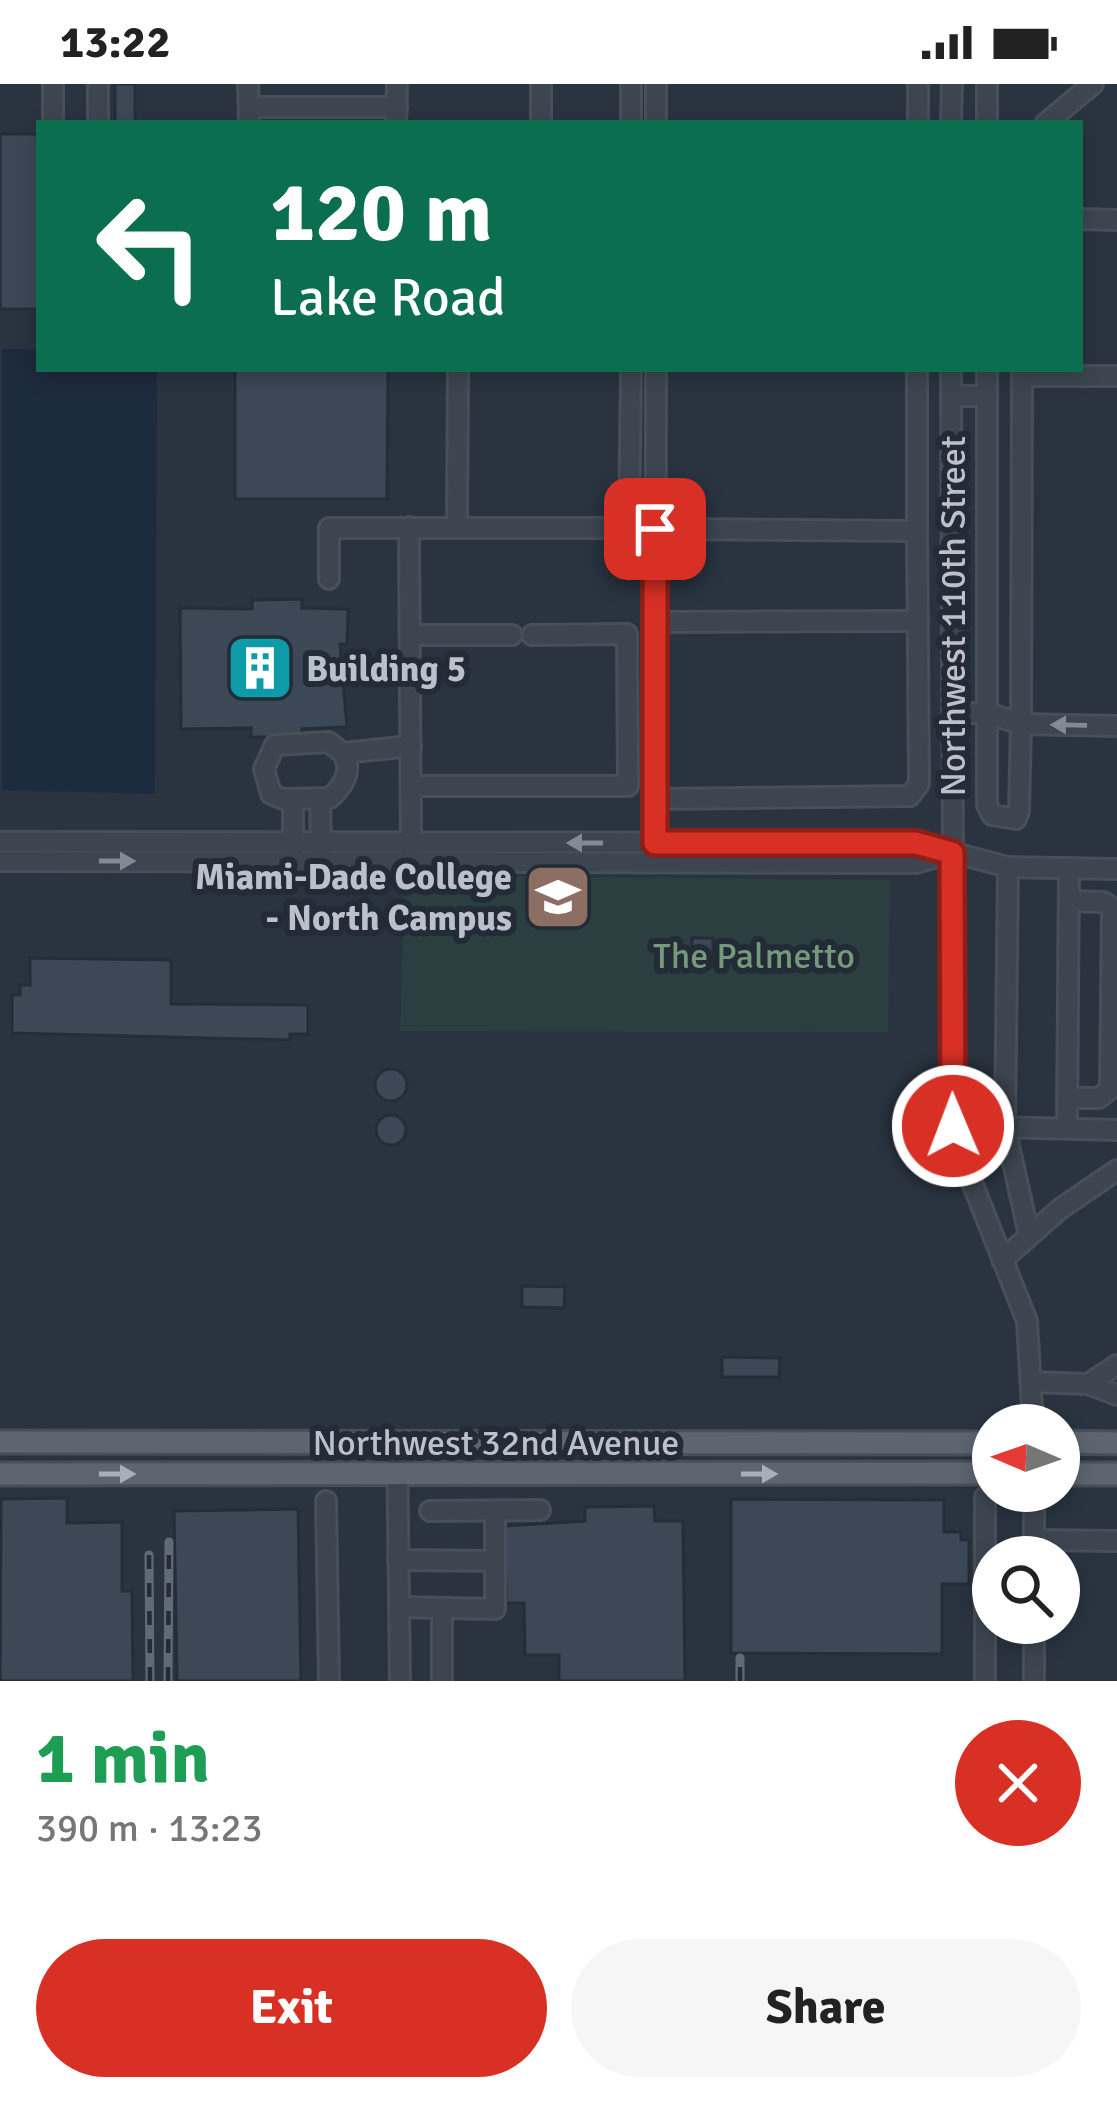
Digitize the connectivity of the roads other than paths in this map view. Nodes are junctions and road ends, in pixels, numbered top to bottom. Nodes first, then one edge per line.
1 (53, 84) edge
2 (98, 84) edge
3 (248, 84) edge
4 (397, 84) edge
5 (541, 84) edge
6 (918, 84) edge
7 (952, 84) edge
8 (987, 84) edge
9 (1093, 84) edge
10 (631, 87) edge
11 (656, 87) edge
12 (249, 115) edge
13 (396, 115) edge
14 (53, 118) dead end
15 (98, 118) dead end
16 (541, 120) edge
17 (631, 120) edge
18 (656, 120) edge
19 (918, 120) edge
20 (952, 120) edge
21 (987, 120) edge
22 (1050, 120) edge
23 (1083, 220) edge
24 (1117, 220) edge
25 (458, 372) edge
26 (631, 372) edge
27 (656, 372) edge
28 (917, 372) edge
29 (951, 372) edge
30 (987, 372) edge
31 (1022, 373) edge
32 (1117, 376) edge
33 (951, 396) junction
34 (988, 396) junction
35 (409, 526) junction
36 (457, 526) junction
37 (655, 529) junction
38 (917, 531) junction
39 (328, 579) dead end
40 (918, 621) junction
41 (655, 622) junction
42 (532, 634) dead end
43 (410, 635) junction
44 (512, 635) dead end
45 (952, 713) junction
46 (988, 713) junction
47 (1022, 724) junction
48 (1117, 726) edge
49 (411, 746) junction
50 (343, 753) junction
51 (411, 786) junction
52 (320, 799) junction
53 (655, 799) junction
54 (293, 800) junction
55 (0, 842) edge
56 (294, 852) junction
57 (321, 852) junction
58 (411, 852) junction
59 (655, 852) junction
60 (952, 853) junction
61 (0, 861) edge
62 (1008, 867) junction
63 (1069, 868) junction
64 (1117, 869) edge
65 (1069, 902) junction
66 (1067, 1098) junction
67 (953, 1126) junction
68 (1005, 1126) junction
69 (1067, 1128) junction
70 (1117, 1130) edge
71 (1117, 1170) edge
72 (1029, 1235) junction
73 (1001, 1260) junction
74 (1117, 1365) edge
75 (1033, 1382) junction
76 (1088, 1384) junction
77 (1117, 1395) edge
78 (1033, 1404) edge
79 (0, 1442) edge
80 (1080, 1442) edge
81 (398, 1443) junction
82 (972, 1443) edge
83 (1117, 1443) edge
84 (972, 1473) edge
85 (0, 1474) edge
86 (1080, 1474) edge
87 (1117, 1474) edge
88 (398, 1477) junction
89 (326, 1501) dead end
90 (539, 1510) dead end
91 (430, 1511) dead end
92 (495, 1511) junction
93 (985, 1512) edge
94 (1117, 1541) edge
95 (1080, 1544) edge
96 (398, 1559) junction
97 (495, 1561) junction
98 (399, 1607) junction
99 (442, 1608) junction
100 (1034, 1644) edge
101 (329, 1681) edge
102 (400, 1681) edge
103 (442, 1681) edge
104 (985, 1681) edge
105 (1034, 1681) edge

1 - 14 street
2 - 15 street
3 - 12 street
4 - 13 street
5 - 16 street
6 - 19 street
7 - 20 street
8 - 21 street
9 - 22 street
10 - 11 street
10 - 17 street
11 - 18 street
12 - 13 street
23 - 24 street
25 - 36 street
26 - 36 street
27 - 37 street
28 - 38 street
29 - 33 street, Northwest 110th Street
30 - 34 street
31 - 32 street
31 - 47 street
33 - 34 street
33 - 45 street, Northwest 110th Street
34 - 46 street
35 - 36 street
35 - 39 street
35 - 43 street
37 - 38 street
37 - 41 street
38 - 40 street
40 - 41 street
40 - 53 street
41 - 53 street
42 - 51 street
43 - 44 street
43 - 49 street
45 - 46 street
45 - 60 street, Northwest 110th Street
46 - 47 street
46 - 47 street
48 -> 47 street
49 - 50 street
49 - 51 street
50 - 52 street
50 - 54 street
51 - 58 street
52 - 54 street
52 - 57 street
53 - 59 street
54 - 56 street
55 - 56 street
56 - 57 street
61 -> 56 street
57 - 58 street
58 - 59 street
59 - 60 street
60 - 62 street
60 - 67 street, Northwest 110th Street
62 - 63 street
62 - 68 street
63 - 64 street
63 - 65 street
65 - 66 street
65 - 66 street
66 - 69 street
67 - 68 street
67 - 73 street, Northwest 110th Street
68 - 69 street
68 - 72 street
69 - 70 street
71 - 72 street
72 - 73 street
73 - 75 street, Northwest 110th Street
74 - 76 street
75 - 76 street
75 - 78 street, Northwest 110th Street
76 - 77 street
79 - 81 main road, Northwest 32nd Avenue
80 - 83 main road
81 - 82 main road, Northwest 32nd Avenue
81 - 88 street
88 -> 84 main road, Northwest 32nd Avenue
85 -> 88 main road, Northwest 32nd Avenue
86 - 87 main road
88 - 96 street
89 - 101 street
90 - 92 street
91 - 92 street
92 - 97 street
93 - 104 street
94 - 95 street
96 - 97 street
96 - 98 street
97 - 99 street
98 - 99 street
98 - 102 street
99 - 103 street
100 - 105 street

